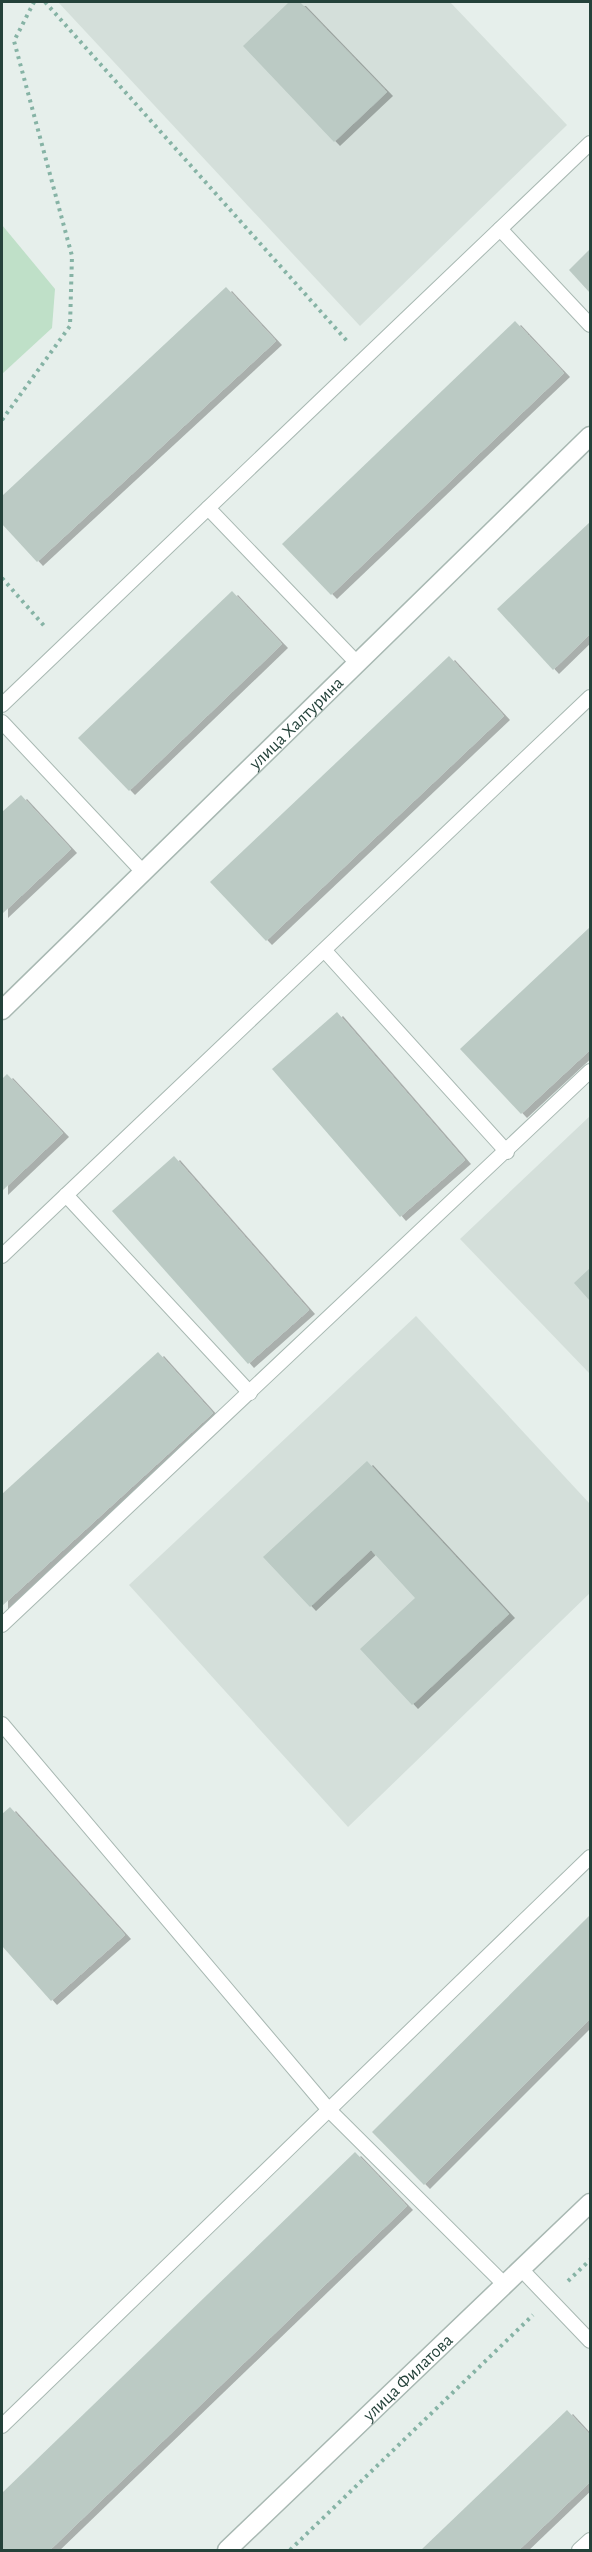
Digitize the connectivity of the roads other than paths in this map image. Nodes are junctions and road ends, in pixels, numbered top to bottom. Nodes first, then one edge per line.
1 (591, 143) edge
2 (500, 230) junction
3 (591, 325) edge
4 (591, 436) edge
5 (208, 508) junction
6 (357, 663) junction
7 (591, 697) edge
8 (2, 705) edge
9 (2, 722) edge
10 (143, 872) junction
11 (325, 951) junction
12 (2, 1010) edge
13 (591, 1071) edge
14 (507, 1152) junction
15 (66, 1195) junction
16 (2, 1256) edge
17 (250, 1393) junction
18 (2, 1625) edge
19 (2, 1724) edge
20 (591, 1857) edge
21 (329, 2110) junction
22 (591, 2203) edge
23 (521, 2270) junction
24 (505, 2285) junction
25 (591, 2341) edge
26 (2, 2426) edge
27 (591, 2540) edge
28 (227, 2550) edge
29 (579, 2550) edge

1 - 2 lane
2 - 3 lane
2 - 5 lane
4 - 6 street, улица Халтурина
5 - 6 lane
5 - 8 lane
6 - 10 street, улица Халтурина
7 - 11 lane
9 - 10 lane
10 - 12 street, улица Халтурина
11 - 14 lane
11 - 15 lane
13 - 14 lane
14 - 17 lane
15 - 16 lane
15 - 17 lane
17 - 18 lane
19 - 21 lane
20 - 21 lane
21 - 24 lane
21 - 26 lane
22 - 23 street, улица Филатова
23 - 24 street, улица Филатова
23 - 25 lane
24 - 28 street, улица Филатова
27 - 29 lane

